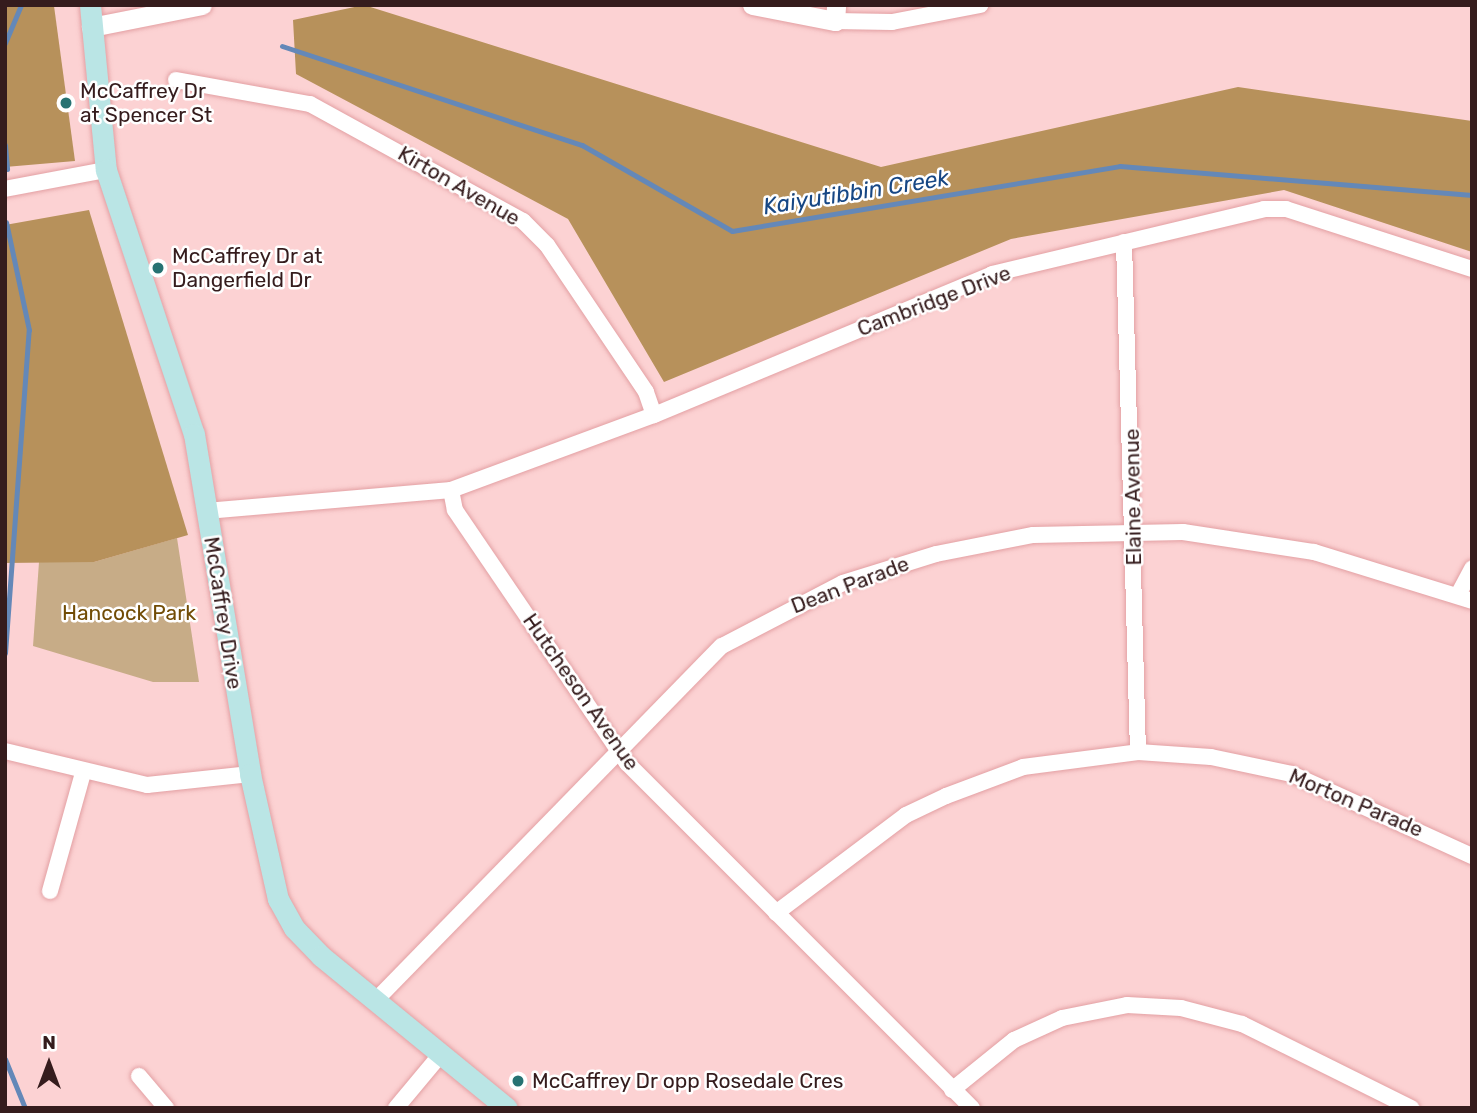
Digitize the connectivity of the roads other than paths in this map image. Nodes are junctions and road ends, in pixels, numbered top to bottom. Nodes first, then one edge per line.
1 (90, 5) edge
2 (202, 5) edge
3 (752, 5) edge
4 (980, 5) edge
5 (836, 13) edge
6 (91, 27) junction
7 (176, 80) dead end
8 (106, 170) junction
9 (5, 189) edge
10 (1124, 242) junction
11 (1472, 269) edge
12 (654, 415) junction
13 (451, 490) junction
14 (206, 511) junction
15 (1133, 531) junction
16 (1472, 569) edge
17 (1465, 598) edge
18 (5, 751) edge
19 (616, 751) junction
20 (1138, 752) junction
21 (82, 773) junction
22 (250, 774) junction
23 (1472, 856) edge
24 (50, 891) dead end
25 (776, 913) junction
26 (375, 1001) junction
27 (441, 1054) junction
28 (139, 1076) dead end
29 (953, 1090) junction
30 (166, 1108) edge
31 (396, 1108) edge
32 (507, 1108) edge
33 (972, 1108) edge
34 (1412, 1108) edge

1 - 6 main road, McCaffrey Drive
2 - 6 street
3 - 5 street
4 - 5 street
6 - 8 main road, McCaffrey Drive
7 - 12 street, Kirton Avenue
8 - 9 street
8 - 14 main road, McCaffrey Drive
10 - 11 street, Cambridge Drive
10 - 12 street, Cambridge Drive
10 - 15 street, Elaine Avenue
12 - 13 street, Cambridge Drive
13 - 14 street
13 - 19 street, Hutcheson Avenue
14 - 22 main road, McCaffrey Drive
15 - 17 street, Dean Parade
15 - 19 street, Dean Parade
15 - 20 street, Elaine Avenue
16 - 17 street
18 - 21 street
19 - 25 street, Hutcheson Avenue
19 - 26 street, Dean Parade
20 - 23 street, Morton Parade
20 - 25 street, Morton Parade
21 - 22 street
21 - 24 street
22 - 26 main road, McCaffrey Drive
25 - 29 street, Hutcheson Avenue
26 - 27 main road, McCaffrey Drive
27 - 31 street
27 - 32 main road, McCaffrey Drive
28 - 30 street
29 - 33 street, Hutcheson Avenue
29 - 34 street

